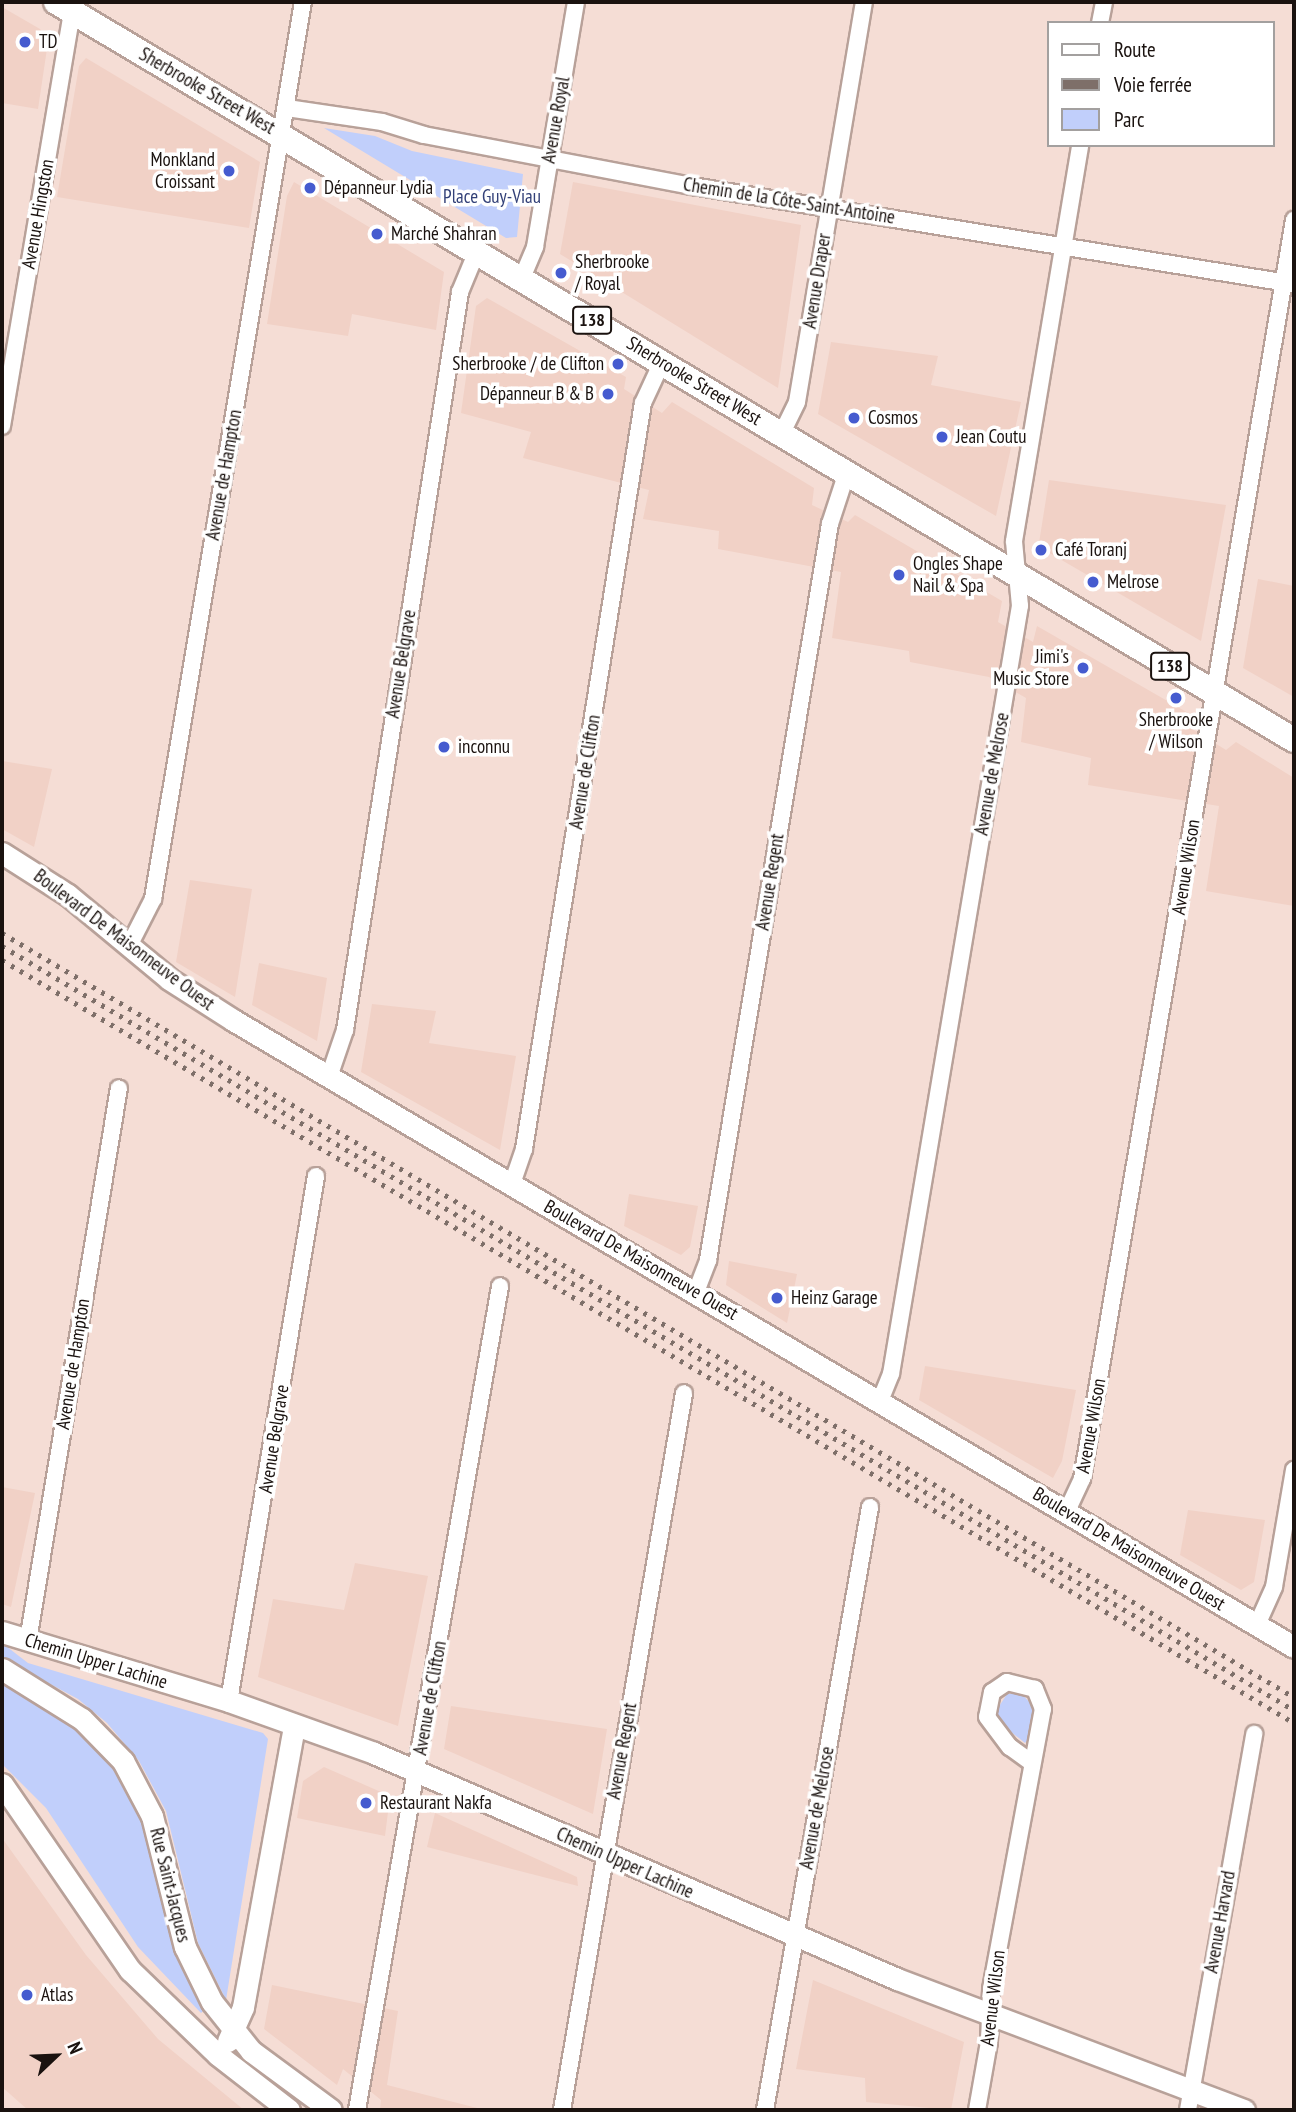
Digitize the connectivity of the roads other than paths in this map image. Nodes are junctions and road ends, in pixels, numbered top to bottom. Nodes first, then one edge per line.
1 (303, 2) edge
2 (576, 2) edge
3 (864, 2) edge
4 (1104, 2) edge
5 (67, 5) edge
6 (1100, 21) edge
7 (287, 108) junction
8 (282, 135) junction
9 (1080, 147) edge
10 (551, 157) junction
11 (830, 208) junction
12 (1294, 220) edge
13 (1064, 246) junction
14 (477, 251) junction
15 (522, 278) junction
16 (1289, 283) edge
17 (662, 362) junction
18 (2, 426) edge
19 (782, 433) junction
20 (846, 472) junction
21 (1017, 574) junction
22 (1215, 692) junction
23 (1294, 740) edge
24 (2, 853) edge
25 (130, 944) junction
26 (329, 1077) junction
27 (119, 1088) dead end
28 (316, 1176) dead end
29 (512, 1184) junction
30 (500, 1286) dead end
31 (696, 1293) junction
32 (684, 1393) dead end
33 (880, 1401) junction
34 (1294, 1470) edge
35 (870, 1507) dead end
36 (1067, 1511) junction
37 (1257, 1625) junction
38 (2, 1632) edge
39 (28, 1641) junction
40 (1294, 1647) edge
41 (2, 1669) edge
42 (229, 1701) junction
43 (294, 1726) junction
44 (1254, 1734) dead end
45 (1031, 1762) junction
46 (417, 1773) junction
47 (2, 1784) edge
48 (605, 1855) junction
49 (795, 1937) junction
50 (990, 2016) junction
51 (234, 2031) junction
52 (218, 2055) junction
53 (1189, 2101) edge
54 (289, 2110) edge
55 (331, 2110) edge
56 (357, 2110) edge
57 (562, 2110) edge
58 (765, 2110) edge
59 (977, 2110) edge
60 (1244, 2110) edge

1 - 7 street, Avenue de Hampton
2 - 10 street, Avenue Royal
3 - 11 street, Avenue Draper
4 - 6 street
5 - 8 main road, Sherbrooke Street West / 138
5 - 18 street, Avenue Hingston
7 - 8 street, Avenue de Hampton
7 - 10 street, Chemin de la Côte-Saint-Antoine
8 - 14 main road, Sherbrooke Street West / 138
8 - 25 street, Avenue de Hampton
9 - 13 street, Avenue de Melrose
10 - 11 street, Chemin de la Côte-Saint-Antoine
10 - 15 street, Avenue Royal
11 - 13 street, Chemin de la Côte-Saint-Antoine
11 - 19 street, Avenue Draper
12 - 16 street, Avenue Wilson
13 - 16 street, Chemin de la Côte-Saint-Antoine
13 - 21 street, Avenue de Melrose
14 - 15 main road, Sherbrooke Street West / 138
14 - 26 street, Avenue Belgrave
15 - 17 main road, Sherbrooke Street West / 138
16 - 22 street, Avenue Wilson
17 - 19 main road, Sherbrooke Street West / 138
17 - 29 street, Avenue de Clifton
19 - 20 main road, Sherbrooke Street West / 138
20 - 21 main road, Sherbrooke Street West / 138
20 - 31 street, Avenue Regent
21 - 22 main road, Sherbrooke Street West / 138
21 - 33 street, Avenue de Melrose
22 - 23 main road, Sherbrooke Street West / 138
22 - 36 street, Avenue Wilson
24 - 25 main road, Boulevard De Maisonneuve Ouest
25 - 26 main road, Boulevard De Maisonneuve Ouest
26 - 29 main road, Boulevard De Maisonneuve Ouest
27 - 39 street, Avenue de Hampton
28 - 42 street, Avenue Belgrave
29 - 31 main road, Boulevard De Maisonneuve Ouest
30 - 46 street, Avenue de Clifton
31 - 33 main road, Boulevard De Maisonneuve Ouest
32 - 48 street, Avenue Regent
33 - 36 main road, Boulevard De Maisonneuve Ouest
34 - 37 street
35 - 49 street, Avenue de Melrose
36 - 37 main road, Boulevard De Maisonneuve Ouest
37 - 40 main road, Boulevard De Maisonneuve Ouest
38 - 39 main road, Chemin Upper Lachine
39 - 42 main road, Chemin Upper Lachine
41 - 51 main road, Rue Saint-Jacques
42 - 43 main road, Chemin Upper Lachine
43 - 46 main road, Chemin Upper Lachine
43 - 51 main road
44 - 53 street, Avenue Harvard
45 - 45 street, Avenue Wilson
45 - 50 street, Avenue Wilson
46 - 48 main road, Chemin Upper Lachine
46 - 56 street, Avenue de Clifton
47 - 52 main road
48 - 49 main road, Chemin Upper Lachine
48 - 57 street, Avenue Regent
49 - 50 main road, Chemin Upper Lachine
49 - 58 street, Avenue de Melrose
50 - 53 main road, Chemin Upper Lachine
50 - 59 street, Avenue Wilson
51 - 52 main road
51 - 55 main road, Rue Saint-Jacques
52 - 54 main road
53 - 60 main road, Chemin Upper Lachine

